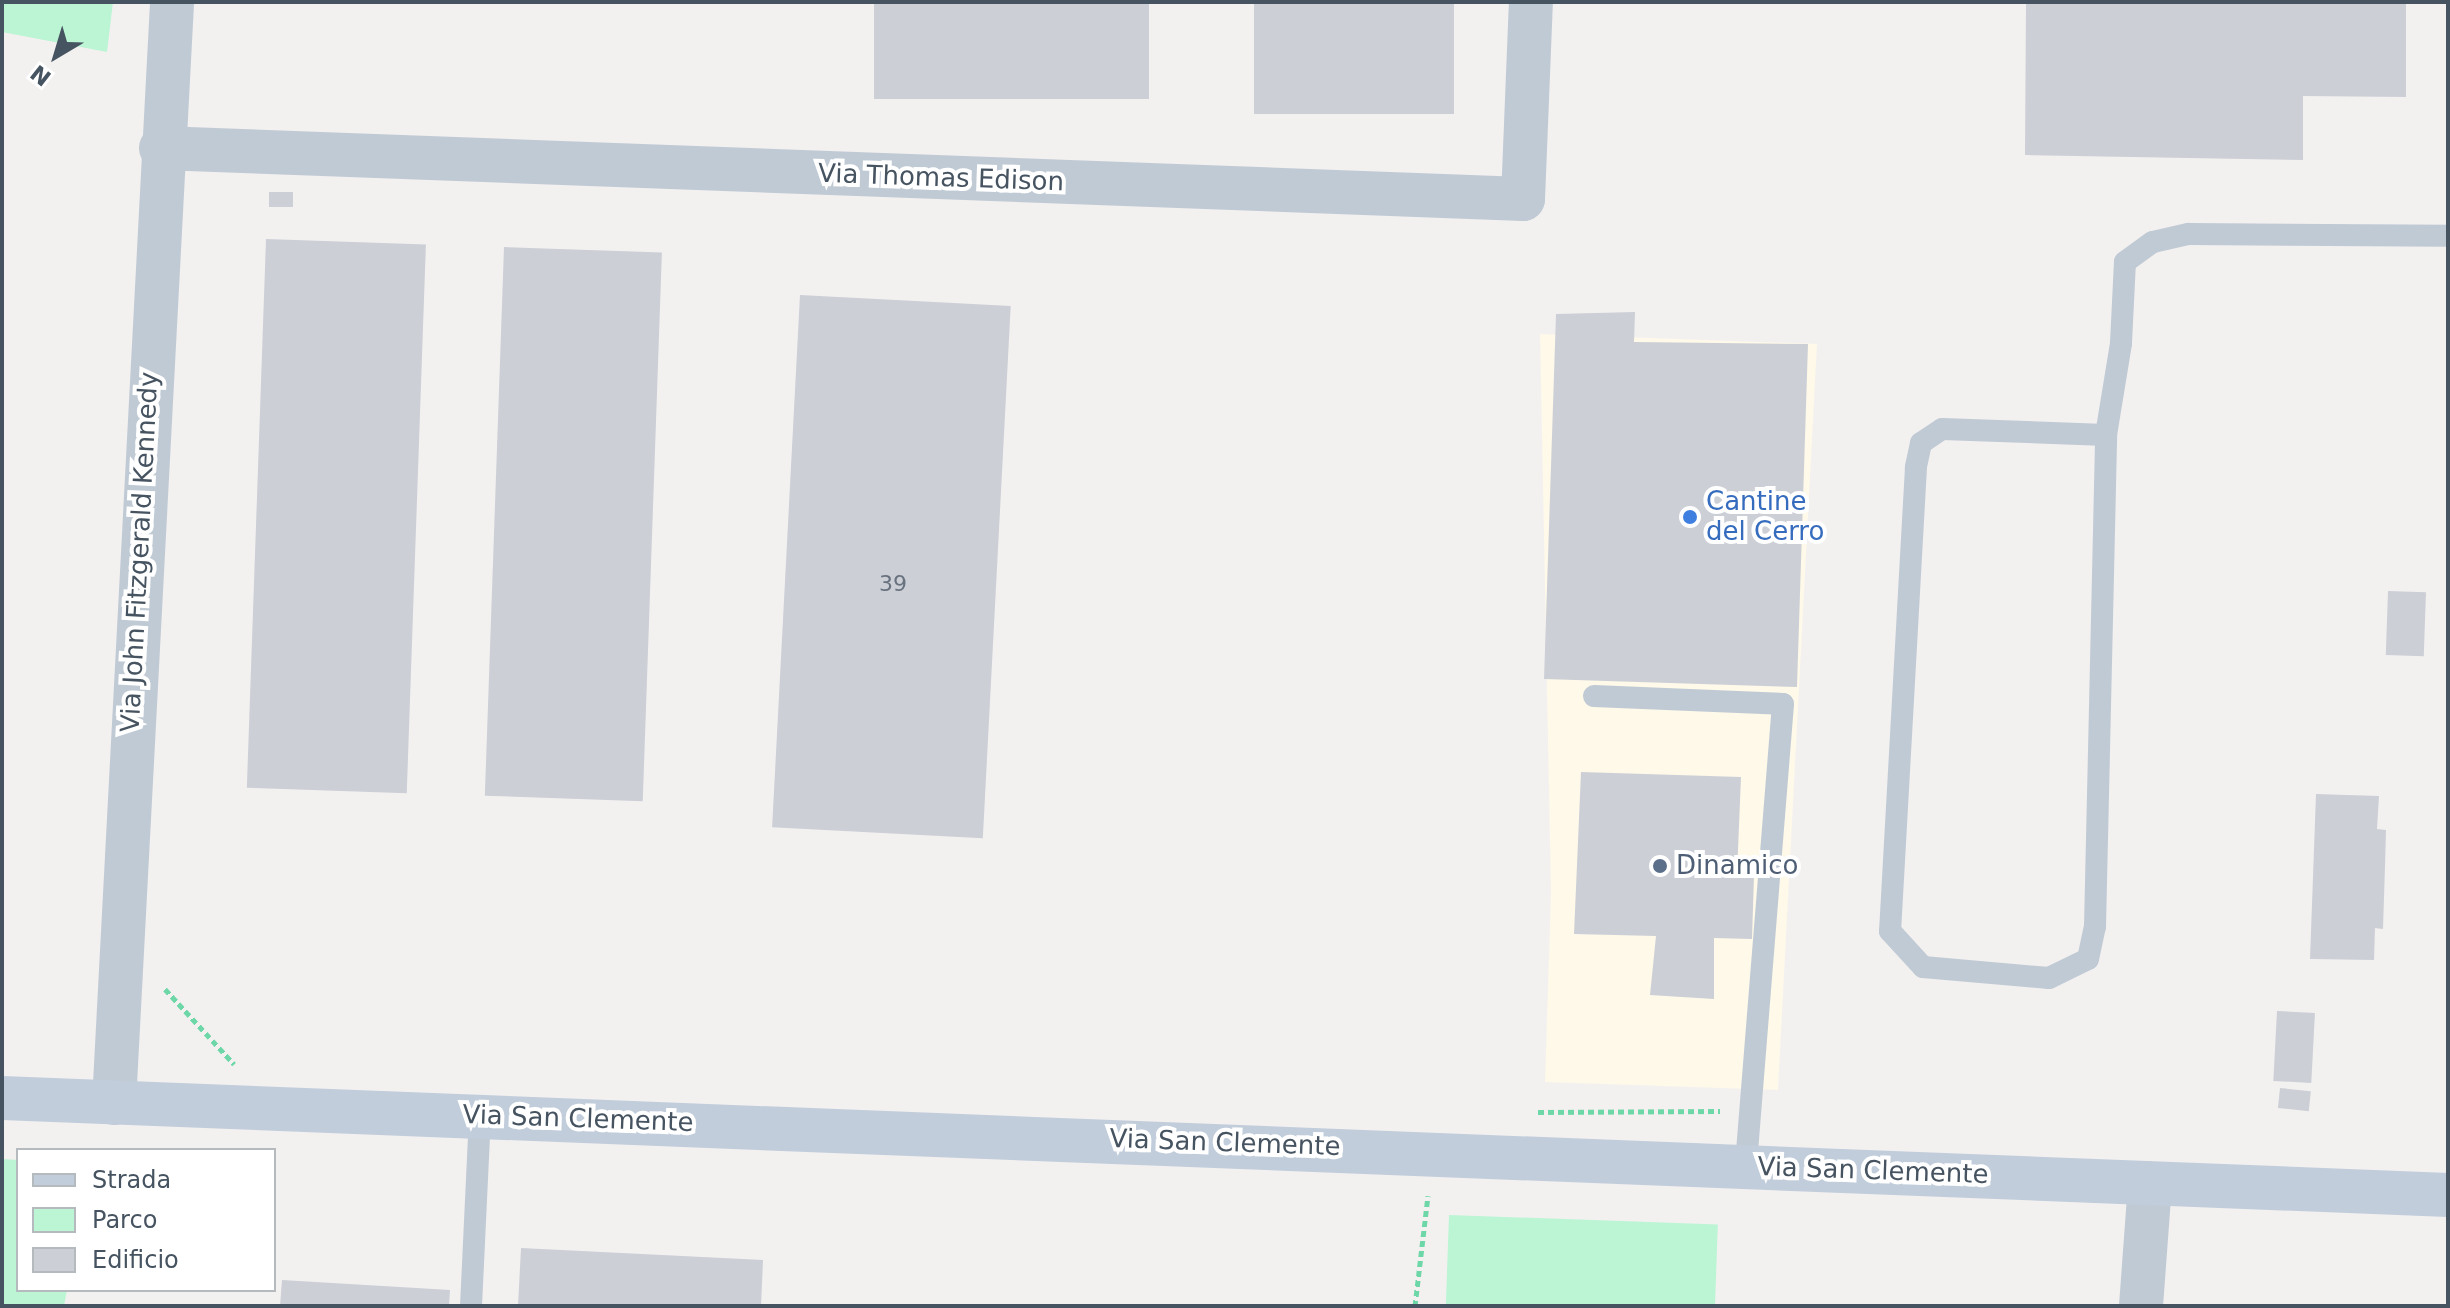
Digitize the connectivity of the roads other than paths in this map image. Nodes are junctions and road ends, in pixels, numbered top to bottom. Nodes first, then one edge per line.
1 (172, 2) edge
2 (1531, 2) edge
3 (161, 148) junction
4 (2448, 236) edge
5 (2106, 435) junction
6 (1594, 696) dead end
7 (2, 1098) edge
8 (114, 1103) junction
9 (480, 1116) junction
10 (1746, 1166) junction
11 (2150, 1183) junction
12 (2448, 1195) edge
13 (471, 1306) edge
14 (2141, 1306) edge

1 - 3 street, Via John Fitzgerald Kennedy
2 - 3 street, Via Thomas Edison
3 - 8 street, Via John Fitzgerald Kennedy
4 - 5 lane
5 - 5 lane
6 - 10 lane
7 - 8 main road, Via San Clemente
8 - 9 main road, Via San Clemente
9 - 10 main road, Via San Clemente
9 - 13 lane
10 - 11 main road, Via San Clemente
11 - 12 main road, Via San Clemente
11 - 14 street

